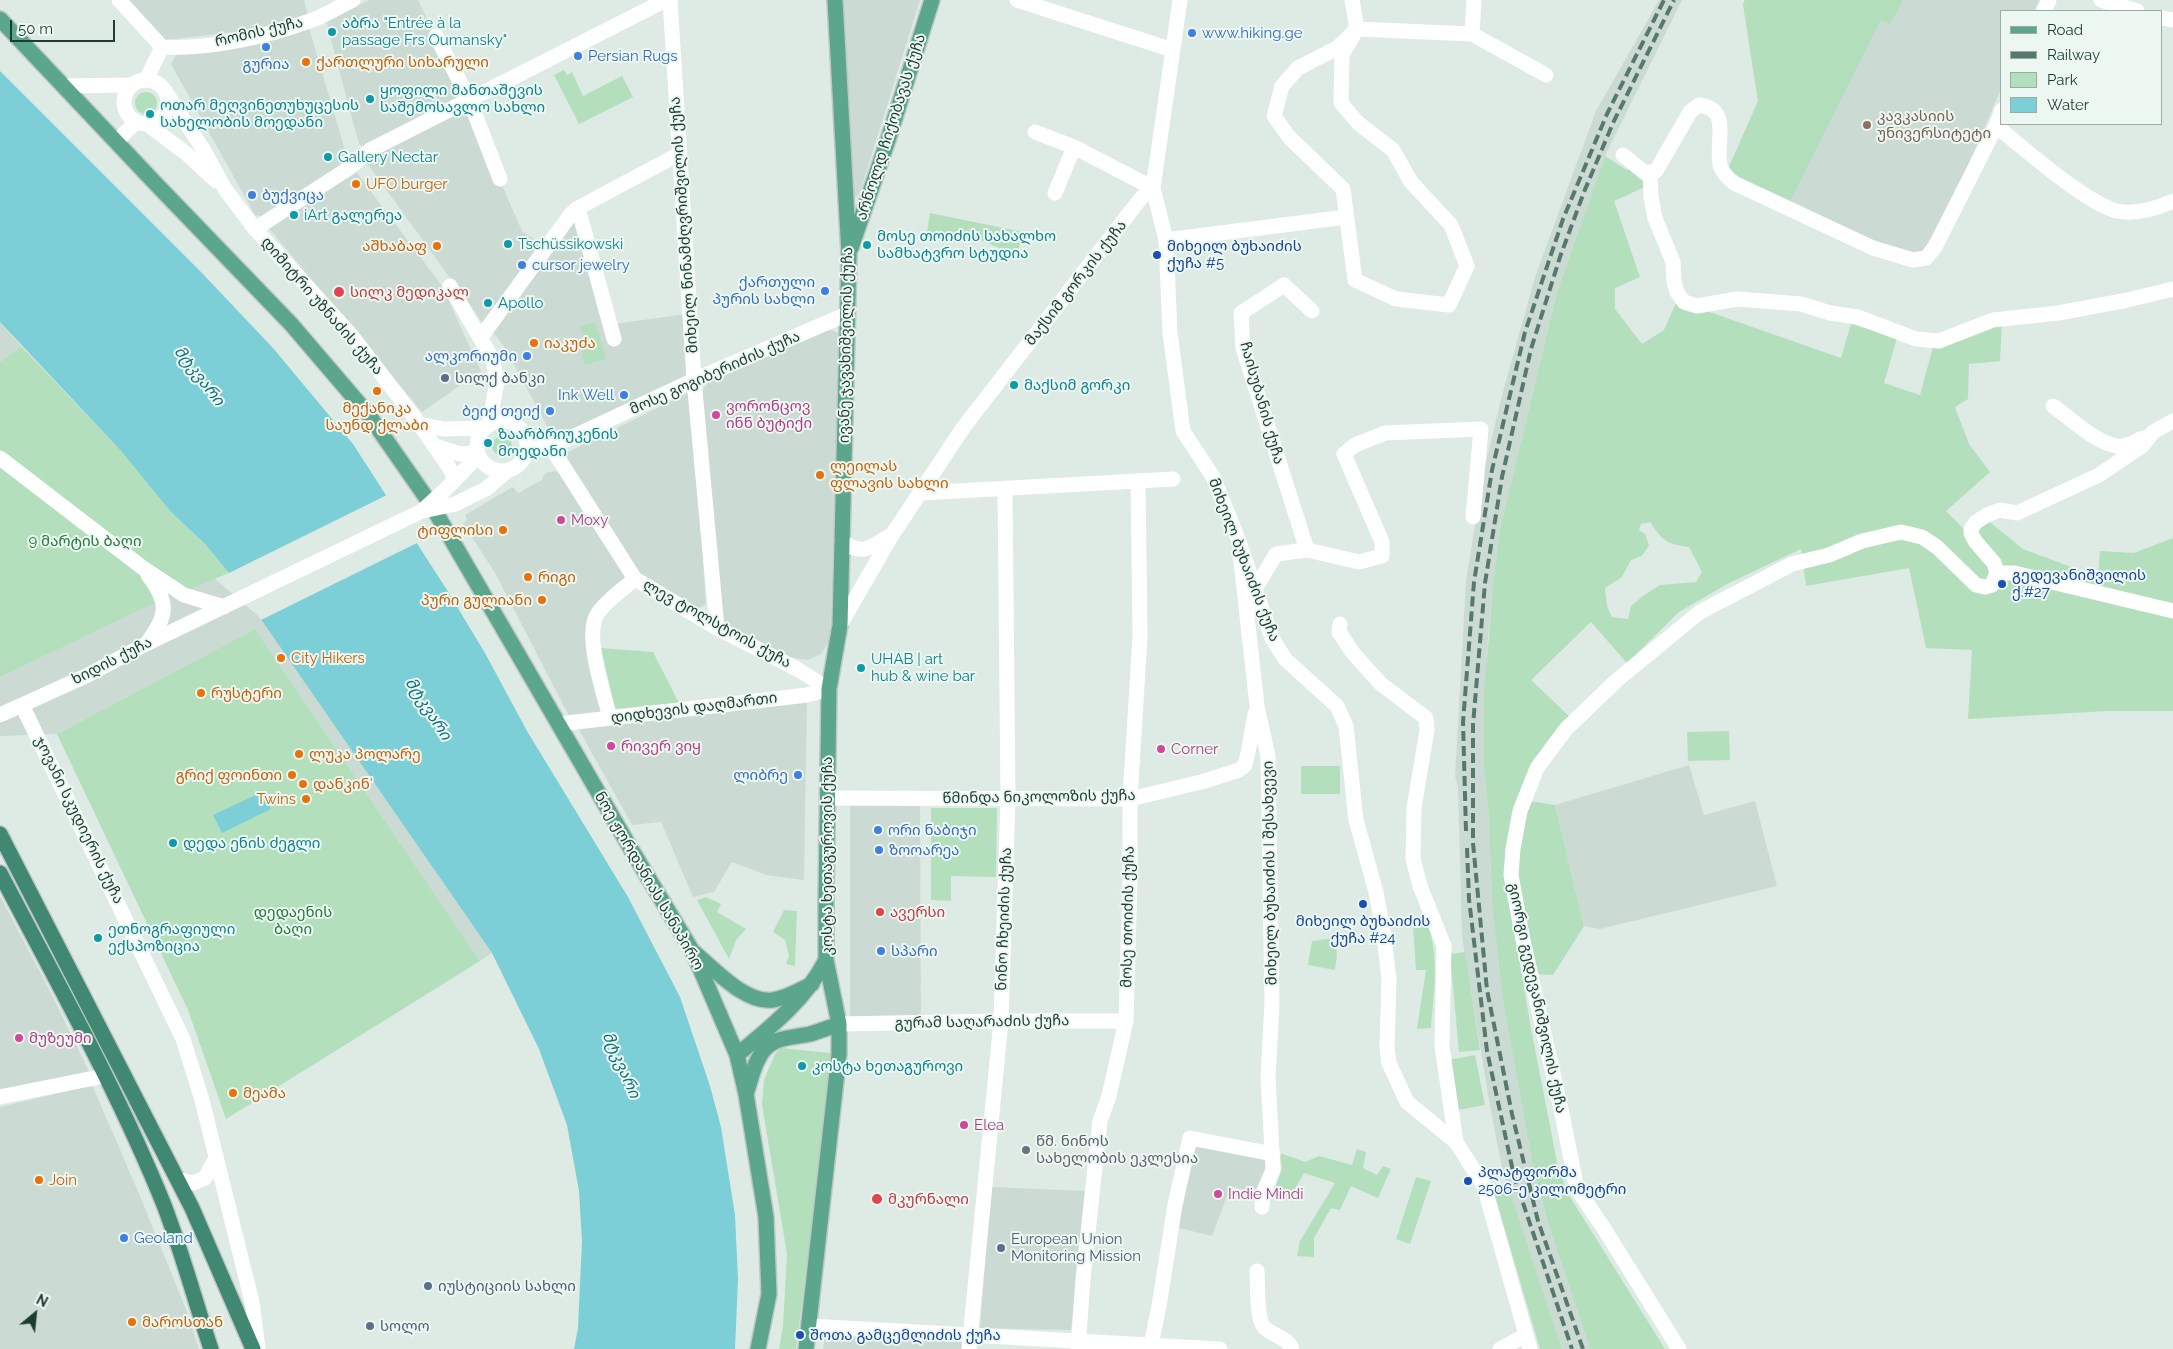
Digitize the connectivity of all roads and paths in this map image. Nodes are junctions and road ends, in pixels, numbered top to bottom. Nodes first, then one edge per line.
1 (119, 0) edge
2 (353, 0) edge
3 (666, 0) edge
4 (670, 0) edge
5 (835, 0) edge
6 (932, 0) edge
7 (1017, 0) edge
8 (1180, 0) edge
9 (1352, 0) edge
10 (1474, 0) edge
11 (2107, 1) edge
12 (2134, 10) edge
13 (0, 18) edge
14 (1357, 29) junction
15 (1472, 34) junction
16 (436, 36) dead end
17 (162, 47) junction
18 (1173, 50) junction
19 (1546, 75) dead end
20 (139, 82) junction
21 (64, 86) junction
22 (167, 94) junction
23 (469, 99) junction
24 (2000, 115) edge
25 (141, 123) junction
26 (1996, 126) junction
27 (1035, 132) dead end
28 (116, 142) junction
29 (1074, 147) junction
30 (678, 154) junction
31 (1623, 155) dead end
32 (1650, 172) junction
33 (500, 179) dead end
34 (872, 188) junction
35 (1153, 188) junction
36 (224, 189) junction
37 (1055, 193) dead end
38 (845, 196) junction
39 (2173, 201) edge
40 (578, 208) junction
41 (2154, 209) junction
42 (2173, 211) edge
43 (1346, 217) junction
44 (255, 229) junction
45 (1166, 240) junction
46 (849, 254) junction
47 (450, 286) dead end
48 (2173, 289) edge
49 (1312, 311) dead end
50 (847, 314) junction
51 (481, 338) junction
52 (614, 339) dead end
53 (694, 380) junction
54 (2053, 406) dead end
55 (2173, 421) edge
56 (419, 424) junction
57 (487, 426) junction
58 (2150, 436) junction
59 (435, 446) junction
60 (551, 447) junction
61 (527, 449) junction
62 (478, 454) junction
63 (0, 458) edge
64 (507, 471) junction
65 (1173, 479) dead end
66 (1138, 481) junction
67 (450, 485) junction
68 (1005, 488) junction
69 (921, 493) junction
70 (427, 509) junction
71 (1473, 517) dead end
72 (892, 535) junction
73 (1238, 539) junction
74 (842, 541) junction
75 (1307, 550) junction
76 (143, 568) junction
77 (1997, 573) junction
78 (635, 579) junction
79 (1255, 589) junction
80 (224, 607) junction
81 (2173, 611) edge
82 (1340, 624) dead end
83 (840, 625) junction
84 (717, 628) junction
85 (146, 644) junction
86 (829, 689) junction
87 (22, 705) junction
88 (1257, 706) junction
89 (0, 715) edge
90 (610, 718) junction
91 (559, 724) junction
92 (827, 798) junction
93 (1008, 798) junction
94 (1130, 799) junction
95 (0, 834) edge
96 (0, 873) edge
97 (693, 952) junction
98 (826, 960) junction
99 (812, 984) junction
100 (1000, 1021) junction
101 (1126, 1021) junction
102 (839, 1024) junction
103 (737, 1055) junction
104 (104, 1076) junction
105 (746, 1094) junction
106 (0, 1097) edge
107 (1456, 1142) junction
108 (1273, 1154) junction
109 (215, 1160) junction
110 (177, 1179) junction
111 (1262, 1207) dead end
112 (1257, 1271) dead end
113 (809, 1326) junction
114 (970, 1342) edge
115 (1528, 1342) edge
116 (1078, 1345) edge
117 (1150, 1345) junction
118 (211, 1349) edge
119 (253, 1349) edge
120 (258, 1349) edge
121 (758, 1349) edge
122 (806, 1349) edge
123 (1220, 1349) edge
124 (1292, 1349) edge
125 (1500, 1349) edge
126 (1679, 1349) edge

1 - 17 street
2 - 17 street, რომის ქუჩა
3 - 23 street
4 - 30 street, მიხეილ წინამძღვრიშვილის ქუჩა
5 - 38 main road, ივანე ჯავახიშვილის ქუჩა
6 - 34 main road, არნოლდ ჩიქობავას ქუჩა
7 - 18 street
8 - 18 street
9 - 14 street
10 - 15 street
11 - 12 street
13 - 21 main road, ნოე ჟორდანიას სანაპირო
14 - 15 street
14 - 43 street
14 - 43 street
15 - 19 street
16 - 23 street
17 - 20 street
18 - 35 street
20 - 21 street
20 - 22 street
20 - 25 street
21 - 28 main road, ნოე ჟორდანიას სანაპირო
22 - 25 street
22 - 36 street, დიმიტრი უზნაძის ქუჩა
23 - 33 street
23 - 44 street
24 - 26 street
25 - 28 street
25 - 36 street, დიმიტრი უზნაძის ქუჩა
26 - 32 street
26 - 41 street
27 - 29 street
28 - 70 main road, ნოე ჟორდანიას სანაპირო
29 - 35 street
29 - 37 street
30 - 40 street
30 - 53 street, მიხეილ წინამძღვრიშვილის ქუჩა
31 - 32 street
32 - 48 street
34 - 38 main road
34 - 46 main road, არნოლდ ჩიქობავას ქუჩა
35 - 45 street, მიხეილ ბუხაიძის ქუჩა
35 - 69 street, მაქსიმ გორკის ქუჩა
36 - 44 street, დიმიტრი უზნაძის ქუჩა
38 - 46 main road, ივანე ჯავახიშვილის ქუჩა
39 - 41 street
40 - 51 street
40 - 52 street
41 - 42 street
43 - 45 street
44 - 56 street, დიმიტრი უზნაძის ქუჩა
45 - 73 street, მიხეილ ბუხაიძის ქუჩა
46 - 50 main road, ივანე ჯავახიშვილის ქუჩა
47 - 51 street
49 - 75 street, ჩაისუბანის ქუჩა
50 - 53 street, მოსე გოგიბერიძის ქუჩა
50 - 74 main road, ივანე ჯავახიშვილის ქუჩა
51 - 57 street
53 - 60 street, მოსე გოგიბერიძის ქუჩა
53 - 84 street, მიხეილ წინამძღვრიშვილის ქუჩა
54 - 58 street
55 - 58 street
56 - 57 street
56 - 59 street, დიმიტრი უზნაძის ქუჩა
57 - 61 street
57 - 62 street
58 - 77 street
59 - 62 street
59 - 67 street, დიმიტრი უზნაძის ქუჩა
60 - 61 street, მოსე გოგიბერიძის ქუჩა
60 - 78 street, ლევ ტოლსტოის ქუჩა
61 - 64 street
62 - 64 street
62 - 67 street
63 - 76 street
64 - 70 street, bridge
65 - 66 street
66 - 68 street
66 - 94 street, მოსე თოიძის ქუჩა
67 - 70 street, bridge
68 - 69 street
68 - 93 street, ნინო ჩხეიძის ქუჩა
69 - 72 street, მაქსიმ გორკის ქუჩა
70 - 80 street, ხიდის ქუჩა
70 - 91 main road, ნოე ჟორდანიას სანაპირო
71 - 75 street
72 - 74 street
72 - 83 street, მაქსიმ გორკის ქუჩა
73 - 79 street, მიხეილ ბუხაიძის ქუჩა
73 - 88 street, მიხეილ ბუხაიძის I შესახვევი
74 - 83 main road, ივანე ჯავახიშვილის ქუჩა
75 - 79 street
76 - 80 street
76 - 85 street
77 - 81 street
77 - 126 street, გიორგი გედევანიშვილის ქუჩა
78 - 84 street, ლევ ტოლსტოის ქუჩა
78 - 90 street
79 - 107 street, მიხეილ ბუხაიძის ქუჩა
80 - 85 street, ხიდის ქუჩა
82 - 107 street
83 - 86 main road, ივანე ჯავახიშვილის ქუჩა
84 - 86 street, ლევ ტოლსტოის ქუჩა
85 - 87 street, ხიდის ქუჩა
86 - 90 street, დიდხევის დაღმართი
86 - 92 main road, კოსტა ხეთაგუროვის ქუჩა
87 - 89 street, ხიდის ქუჩა
87 - 109 street, ჯოვანი სკუდიერის ქუჩა
88 - 94 street, წმინდა ნიკოლოზის ქუჩა
88 - 108 street, მიხეილ ბუხაიძის I შესახვევი
90 - 91 street, დიდხევის დაღმართი
91 - 97 main road, ნოე ჟორდანიას სანაპირო
92 - 93 street, წმინდა ნიკოლოზის ქუჩა
92 - 98 main road, კოსტა ხეთაგუროვის ქუჩა
93 - 94 street, წმინდა ნიკოლოზის ქუჩა
93 - 100 street, ნინო ჩხეიძის ქუჩა
94 - 101 street, მოსე თოიძის ქუჩა
95 - 110 highway
96 - 104 highway
97 - 99 main road
97 - 103 main road, ნოე ჟორდანიას სანაპირო
98 - 99 main road
98 - 102 main road, კოსტა ხეთაგუროვის ქუჩა
99 - 103 main road
100 - 101 street, გურამ საღარაძის ქუჩა
100 - 102 street, გურამ საღარაძის ქუჩა
100 - 114 street, ნინო ჩხეიძის ქუჩა
101 - 116 street, მოსე თოიძის ქუჩა
102 - 105 main road
102 - 113 main road, კოსტა ხეთაგუროვის ქუჩა
103 - 105 main road, ნოე ჟორდანიას სანაპირო
104 - 106 street
104 - 118 highway
105 - 121 main road, ნოე ჟორდანიას სანაპირო
107 - 115 street, მიხეილ ბუხაიძის ქუჩა
108 - 111 street, მიხეილ ბუხაიძის I შესახვევი
108 - 117 street
109 - 110 street
109 - 120 street, ჯოვანი სკუდიერის ქუჩა
110 - 119 highway
112 - 124 street
113 - 114 street
113 - 122 main road, კოსტა ხეთაგუროვის ქუჩა
114 - 116 street
115 - 125 street
116 - 117 street
117 - 123 street

